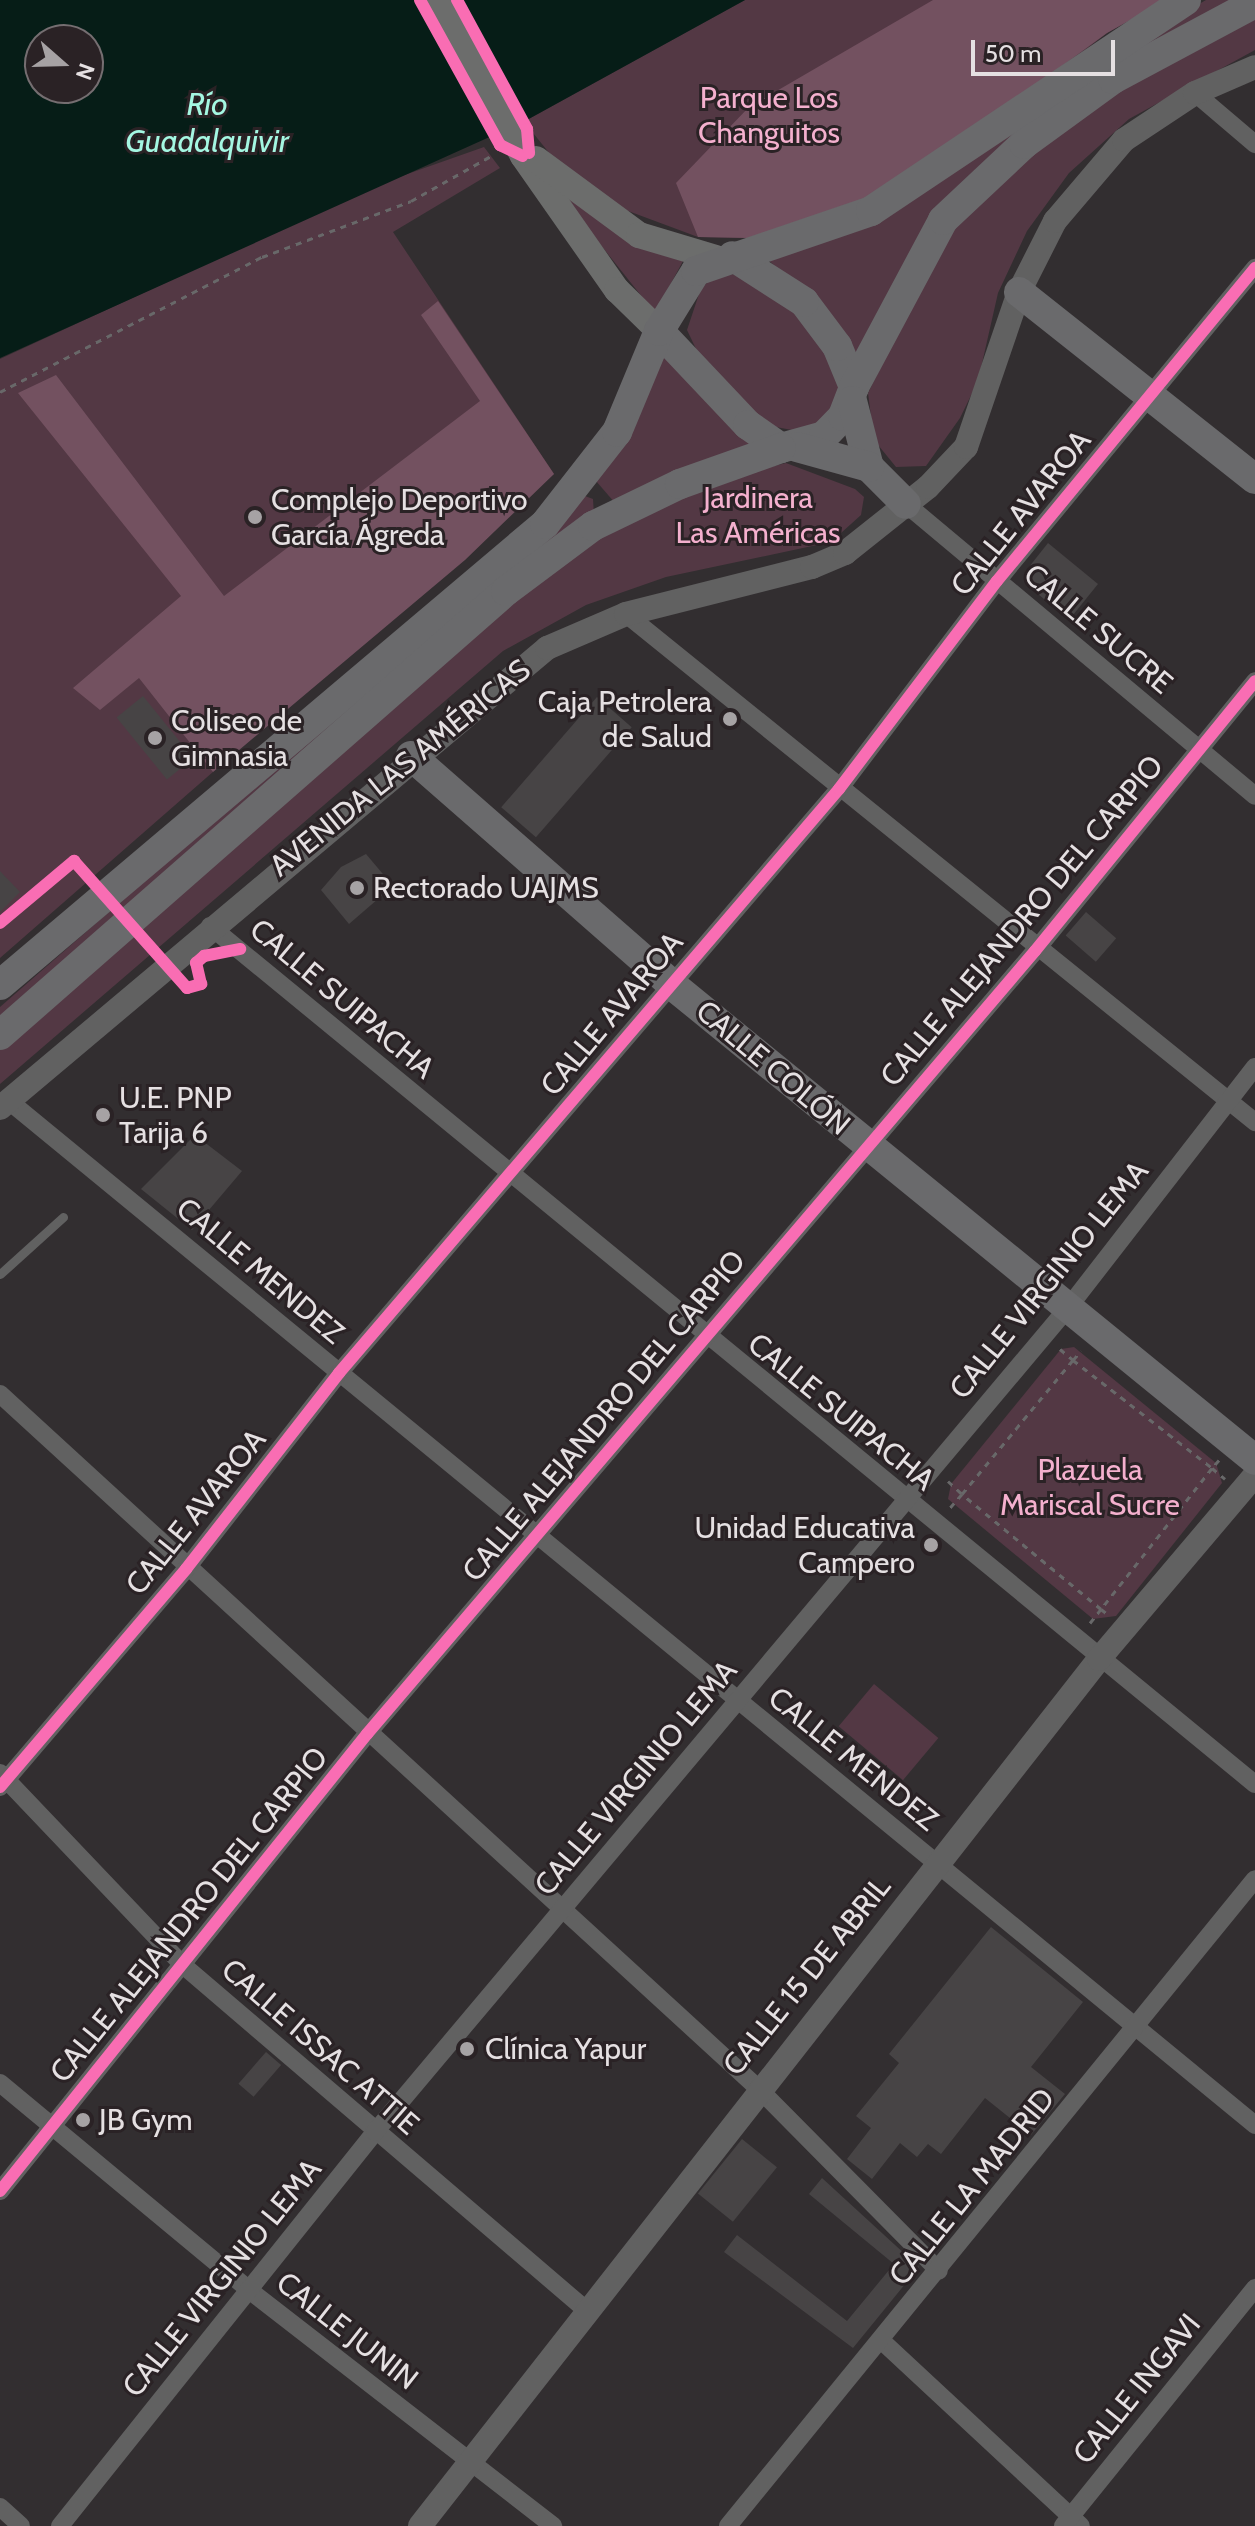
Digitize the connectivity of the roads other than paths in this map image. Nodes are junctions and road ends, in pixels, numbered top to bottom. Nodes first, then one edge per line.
1 (439, 0) edge
2 (1186, 0) edge
3 (1255, 3) edge
4 (1255, 67) edge
5 (1195, 93) junction
6 (1255, 144) edge
7 (512, 146) junction
8 (724, 257) junction
9 (1255, 268) edge
10 (1019, 292) junction
11 (659, 331) junction
12 (853, 394) junction
13 (1149, 398) junction
14 (789, 448) junction
15 (869, 467) junction
16 (1255, 479) edge
17 (580, 486) junction
18 (906, 504) junction
19 (605, 520) junction
20 (997, 581) junction
21 (626, 614) junction
22 (1255, 681) edge
23 (1199, 751) junction
24 (411, 756) junction
25 (839, 789) junction
26 (1255, 796) edge
27 (210, 926) junction
28 (1035, 951) junction
29 (671, 984) junction
30 (0, 985) edge
31 (0, 1035) edge
32 (1255, 1067) edge
33 (1228, 1100) junction
34 (4, 1104) edge
35 (1255, 1122) edge
36 (867, 1145) junction
37 (511, 1175) junction
38 (63, 1217) dead end
39 (0, 1274) edge
40 (1071, 1304) junction
41 (705, 1339) junction
42 (339, 1373) junction
43 (0, 1394) edge
44 (1255, 1460) edge
45 (1255, 1475) edge
46 (906, 1499) junction
47 (536, 1536) junction
48 (186, 1569) junction
49 (1099, 1659) junction
50 (737, 1700) junction
51 (367, 1734) junction
52 (2, 1780) edge
53 (1255, 1784) edge
54 (937, 1864) junction
55 (1255, 1879) edge
56 (564, 1908) junction
57 (184, 1966) junction
58 (1137, 2027) junction
59 (0, 2083) edge
60 (758, 2088) junction
61 (1255, 2125) edge
62 (52, 2126) junction
63 (375, 2132) junction
64 (0, 2191) edge
65 (939, 2271) junction
66 (1255, 2288) edge
67 (249, 2290) junction
68 (586, 2310) junction
69 (883, 2342) junction
70 (471, 2463) junction
71 (0, 2507) edge
72 (1072, 2523) edge
73 (21, 2526) edge
74 (60, 2526) edge
75 (420, 2526) edge
76 (553, 2526) edge
77 (728, 2526) edge

1 - 7 main road
2 - 8 main road
3 - 12 main road
4 - 5 street, AVENIDA LAS AMÉRICAS
5 - 6 street
5 - 10 street, AVENIDA LAS AMÉRICAS
7 - 8 main road
7 - 11 main road
8 - 11 main road
8 - 12 main road
9 - 13 street, CALLE AVAROA
10 - 13 main road
10 - 18 street, AVENIDA LAS AMÉRICAS
11 - 14 main road
11 - 17 main road
12 - 14 main road, AVENIDA LAS AMÉRICAS
12 - 15 main road
13 - 16 main road
13 - 20 street, CALLE AVAROA
14 - 15 main road
14 - 19 main road, AVENIDA LAS AMÉRICAS
15 - 18 main road
17 - 19 main road
17 - 30 main road
18 - 20 street, CALLE SUCRE
18 - 21 street, AVENIDA LAS AMÉRICAS
19 - 31 main road, AVENIDA LAS AMÉRICAS
20 - 23 street, CALLE SUCRE
20 - 25 street, CALLE AVAROA
21 - 24 street, AVENIDA LAS AMÉRICAS
21 - 25 street
22 - 23 street, CALLE ALEJANDRO DEL CARPIO
23 - 26 street, CALLE SUCRE
23 - 28 street, CALLE ALEJANDRO DEL CARPIO
24 - 27 street, AVENIDA LAS AMÉRICAS
24 - 29 main road, CALLE COLÓN
25 - 28 street
25 - 29 street, CALLE AVAROA
27 - 34 street, AVENIDA LAS AMÉRICAS
27 - 37 street, CALLE SUIPACHA
28 - 33 street
28 - 36 street, CALLE ALEJANDRO DEL CARPIO
29 - 36 main road, CALLE COLÓN
29 - 37 street, CALLE AVAROA
32 - 33 street, CALLE VIRGINIO LEMA
33 - 35 street
33 - 40 street, CALLE VIRGINIO LEMA
34 - 42 street, CALLE MENDEZ
36 - 40 main road, CALLE COLÓN
36 - 41 street, CALLE ALEJANDRO DEL CARPIO
37 - 41 street, CALLE SUIPACHA
37 - 42 street, CALLE AVAROA
38 - 39 lane
40 - 44 main road, CALLE COLÓN
40 - 46 street, CALLE VIRGINIO LEMA
41 - 46 street, CALLE SUIPACHA
41 - 47 street, CALLE ALEJANDRO DEL CARPIO
42 - 47 street, CALLE MENDEZ
42 - 48 street, CALLE AVAROA
43 - 48 street
45 - 49 street, CALLE 15 DE ABRIL
46 - 49 street, CALLE SUIPACHA
46 - 50 street, CALLE VIRGINIO LEMA
47 - 50 street, CALLE MENDEZ
47 - 51 street, CALLE ALEJANDRO DEL CARPIO
48 - 51 street
48 - 52 street, CALLE AVAROA
49 - 53 street, CALLE SUIPACHA
49 - 54 street, CALLE 15 DE ABRIL
50 - 54 street, CALLE MENDEZ
50 - 56 street, CALLE VIRGINIO LEMA
51 - 56 street
51 - 57 street, CALLE ALEJANDRO DEL CARPIO
52 - 57 street, CALLE ISSAC ATTIE
54 - 58 street, CALLE MENDEZ
54 - 60 street, CALLE 15 DE ABRIL
55 - 58 street, CALLE LA MADRID
56 - 60 street
56 - 63 street, CALLE VIRGINIO LEMA
57 - 62 street, CALLE ALEJANDRO DEL CARPIO
57 - 63 street, CALLE ISSAC ATTIE
58 - 61 street, CALLE MENDEZ
58 - 65 street, CALLE LA MADRID
59 - 62 street, CALLE JUNIN
60 - 65 street
60 - 68 street, CALLE 15 DE ABRIL
62 - 64 street, CALLE ALEJANDRO DEL CARPIO
62 - 67 street, CALLE JUNIN
63 - 67 street, CALLE VIRGINIO LEMA
63 - 68 street, CALLE ISSAC ATTIE
65 - 69 street, CALLE LA MADRID
66 - 72 street, CALLE INGAVI
67 - 70 street, CALLE JUNIN
67 - 74 street, CALLE VIRGINIO LEMA
68 - 70 street, CALLE 15 DE ABRIL
69 - 72 street
69 - 77 street, CALLE LA MADRID
70 - 75 street, CALLE 15 DE ABRIL
70 - 76 street, CALLE JUNIN
71 - 73 street

